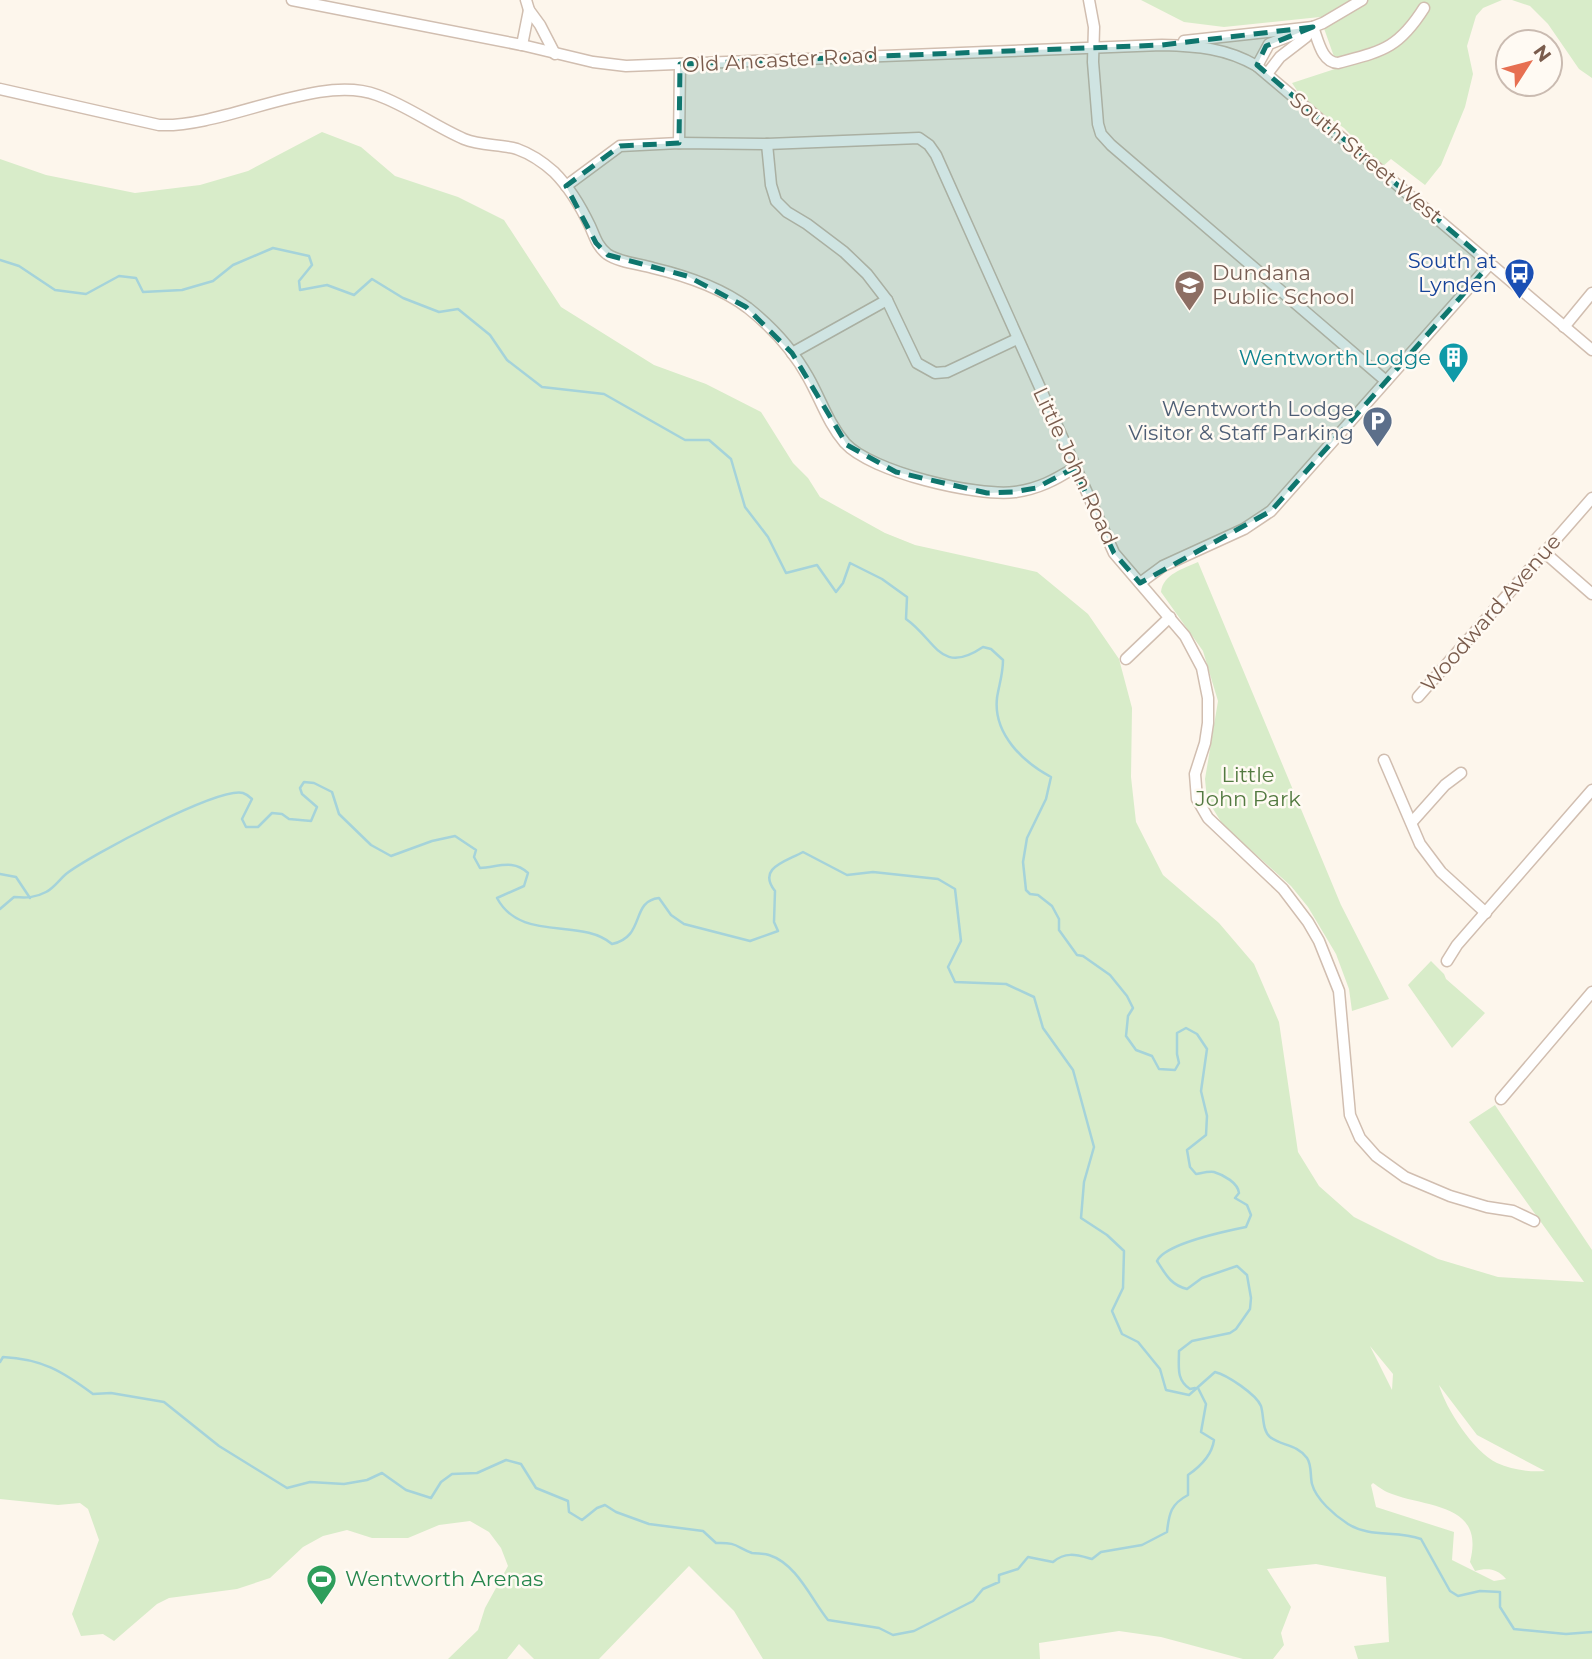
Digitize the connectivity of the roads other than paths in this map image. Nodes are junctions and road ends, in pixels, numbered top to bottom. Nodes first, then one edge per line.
1 (292, 0) edge
2 (1089, 0) edge
3 (1362, 0) edge
4 (527, 5) edge
5 (1424, 8) dead end
6 (1313, 27) junction
7 (1162, 45) junction
8 (522, 46) junction
9 (1093, 47) junction
10 (555, 54) junction
11 (680, 64) junction
12 (1258, 66) junction
13 (1267, 74) junction
14 (0, 89) edge
15 (679, 143) junction
16 (767, 144) junction
17 (566, 186) junction
18 (1490, 264) junction
19 (1592, 293) edge
20 (887, 300) junction
21 (1564, 327) junction
22 (1017, 339) junction
23 (1592, 351) edge
24 (792, 353) junction
25 (1386, 381) junction
26 (1074, 468) junction
27 (1592, 498) edge
28 (1544, 552) junction
29 (1140, 583) junction
30 (1592, 594) edge
31 (1170, 617) junction
32 (1126, 659) dead end
33 (1418, 697) dead end
34 (1384, 760) dead end
35 (1461, 774) dead end
36 (1592, 790) edge
37 (1412, 822) junction
38 (1486, 913) junction
39 (1447, 961) dead end
40 (1592, 992) edge
41 (1501, 1099) dead end
42 (1516, 1198) dead end
43 (1513, 1211) junction
44 (1534, 1222) dead end

1 - 8 street, Old Ancaster Road
2 - 9 street
3 - 6 street
4 - 8 street
4 - 10 street
5 - 6 street
6 - 7 street
6 - 12 street
6 - 13 street
7 - 9 street, Old Ancaster Road
7 - 12 street, Old Ancaster Road
8 - 10 street, Old Ancaster Road
9 - 11 street, Old Ancaster Road
9 - 25 street
10 - 11 street, Old Ancaster Road
11 - 15 street
12 - 13 street, Old Ancaster Road
13 - 18 street, South Street West
14 - 17 street
15 - 16 street, Little John Road
15 - 17 street, Little John Road
16 - 20 street
16 - 22 street, Little John Road
17 - 24 street
18 - 21 street, South Street West
18 - 25 street
19 - 21 street
20 - 22 street
20 - 24 street
21 - 23 street, South Street West
22 - 26 street, Little John Road
24 - 26 street
25 - 29 street
26 - 29 street, Little John Road
27 - 28 street, Woodward Avenue
28 - 30 street
28 - 33 street, Woodward Avenue
29 - 31 street, Little John Road
31 - 32 street
31 - 43 street, Little John Road
34 - 37 street
35 - 37 street
36 - 38 street
37 - 38 street
38 - 39 street
40 - 41 street
42 - 43 street
43 - 44 street, Little John Road

